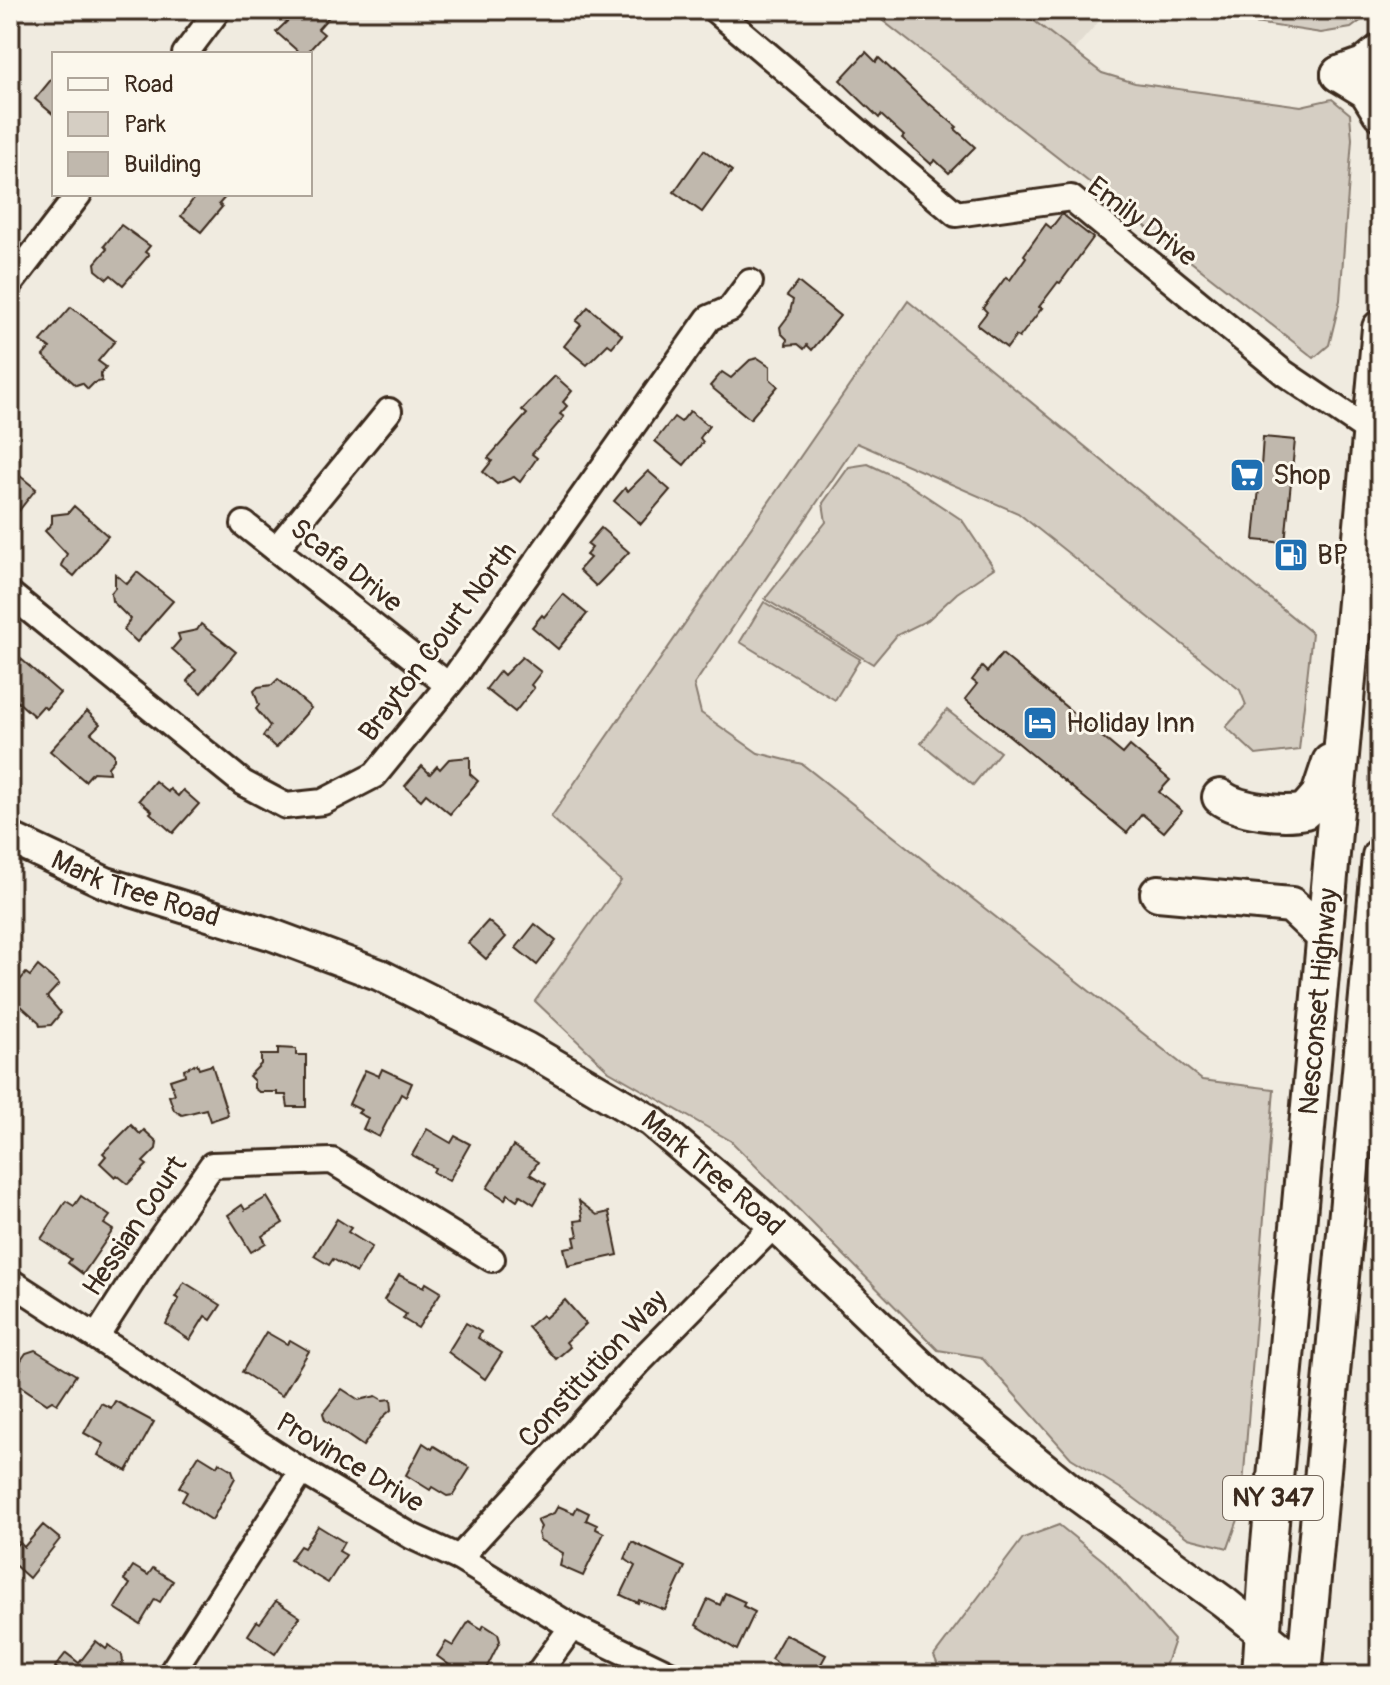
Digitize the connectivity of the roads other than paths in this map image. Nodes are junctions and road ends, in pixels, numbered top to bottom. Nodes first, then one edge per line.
1 (218, 10) edge
2 (715, 10) edge
3 (186, 52) edge
4 (1380, 52) edge
5 (1380, 112) edge
6 (77, 196) edge
7 (750, 282) dead end
8 (10, 284) edge
9 (1380, 328) edge
10 (389, 411) dead end
11 (1371, 432) junction
12 (244, 524) dead end
13 (276, 549) junction
14 (13, 604) edge
15 (448, 685) junction
16 (1345, 716) junction
17 (1220, 797) dead end
18 (10, 838) edge
19 (1380, 856) edge
20 (1158, 893) dead end
21 (1324, 936) junction
22 (774, 1225) junction
23 (492, 1259) dead end
24 (10, 1281) edge
25 (97, 1336) junction
26 (302, 1471) junction
27 (459, 1558) junction
28 (572, 1627) junction
29 (1263, 1633) junction
30 (1307, 1673) edge
31 (170, 1675) edge
32 (537, 1675) edge
33 (672, 1675) edge
34 (1260, 1675) edge

1 - 3 street
2 - 11 street, Emily Drive
4 - 5 highway
6 - 8 street
7 - 15 street, Brayton Court North
9 - 11 highway, Nesconset Highway / NY 347
10 - 13 street
11 - 16 highway, Nesconset Highway / NY 347
12 - 13 street, Scafa Drive
13 - 15 street, Scafa Drive
14 - 15 street, Brayton Court North
16 - 17 highway
16 - 21 highway, Nesconset Highway / NY 347
18 - 22 main road, Mark Tree Road
19 - 30 highway, Nesconset Highway / NY 347
20 - 21 highway
21 - 29 highway, Nesconset Highway / NY 347
22 - 27 street, Constitution Way
22 - 29 main road, Mark Tree Road
23 - 25 street, Hessian Court
24 - 25 street, Province Drive
25 - 26 street, Province Drive
26 - 27 street, Province Drive
26 - 31 street
27 - 28 street, Province Drive
28 - 32 street
28 - 33 street, Province Drive
29 - 30 main road, Mark Tree Road
29 - 34 highway, Nesconset Highway / NY 347

